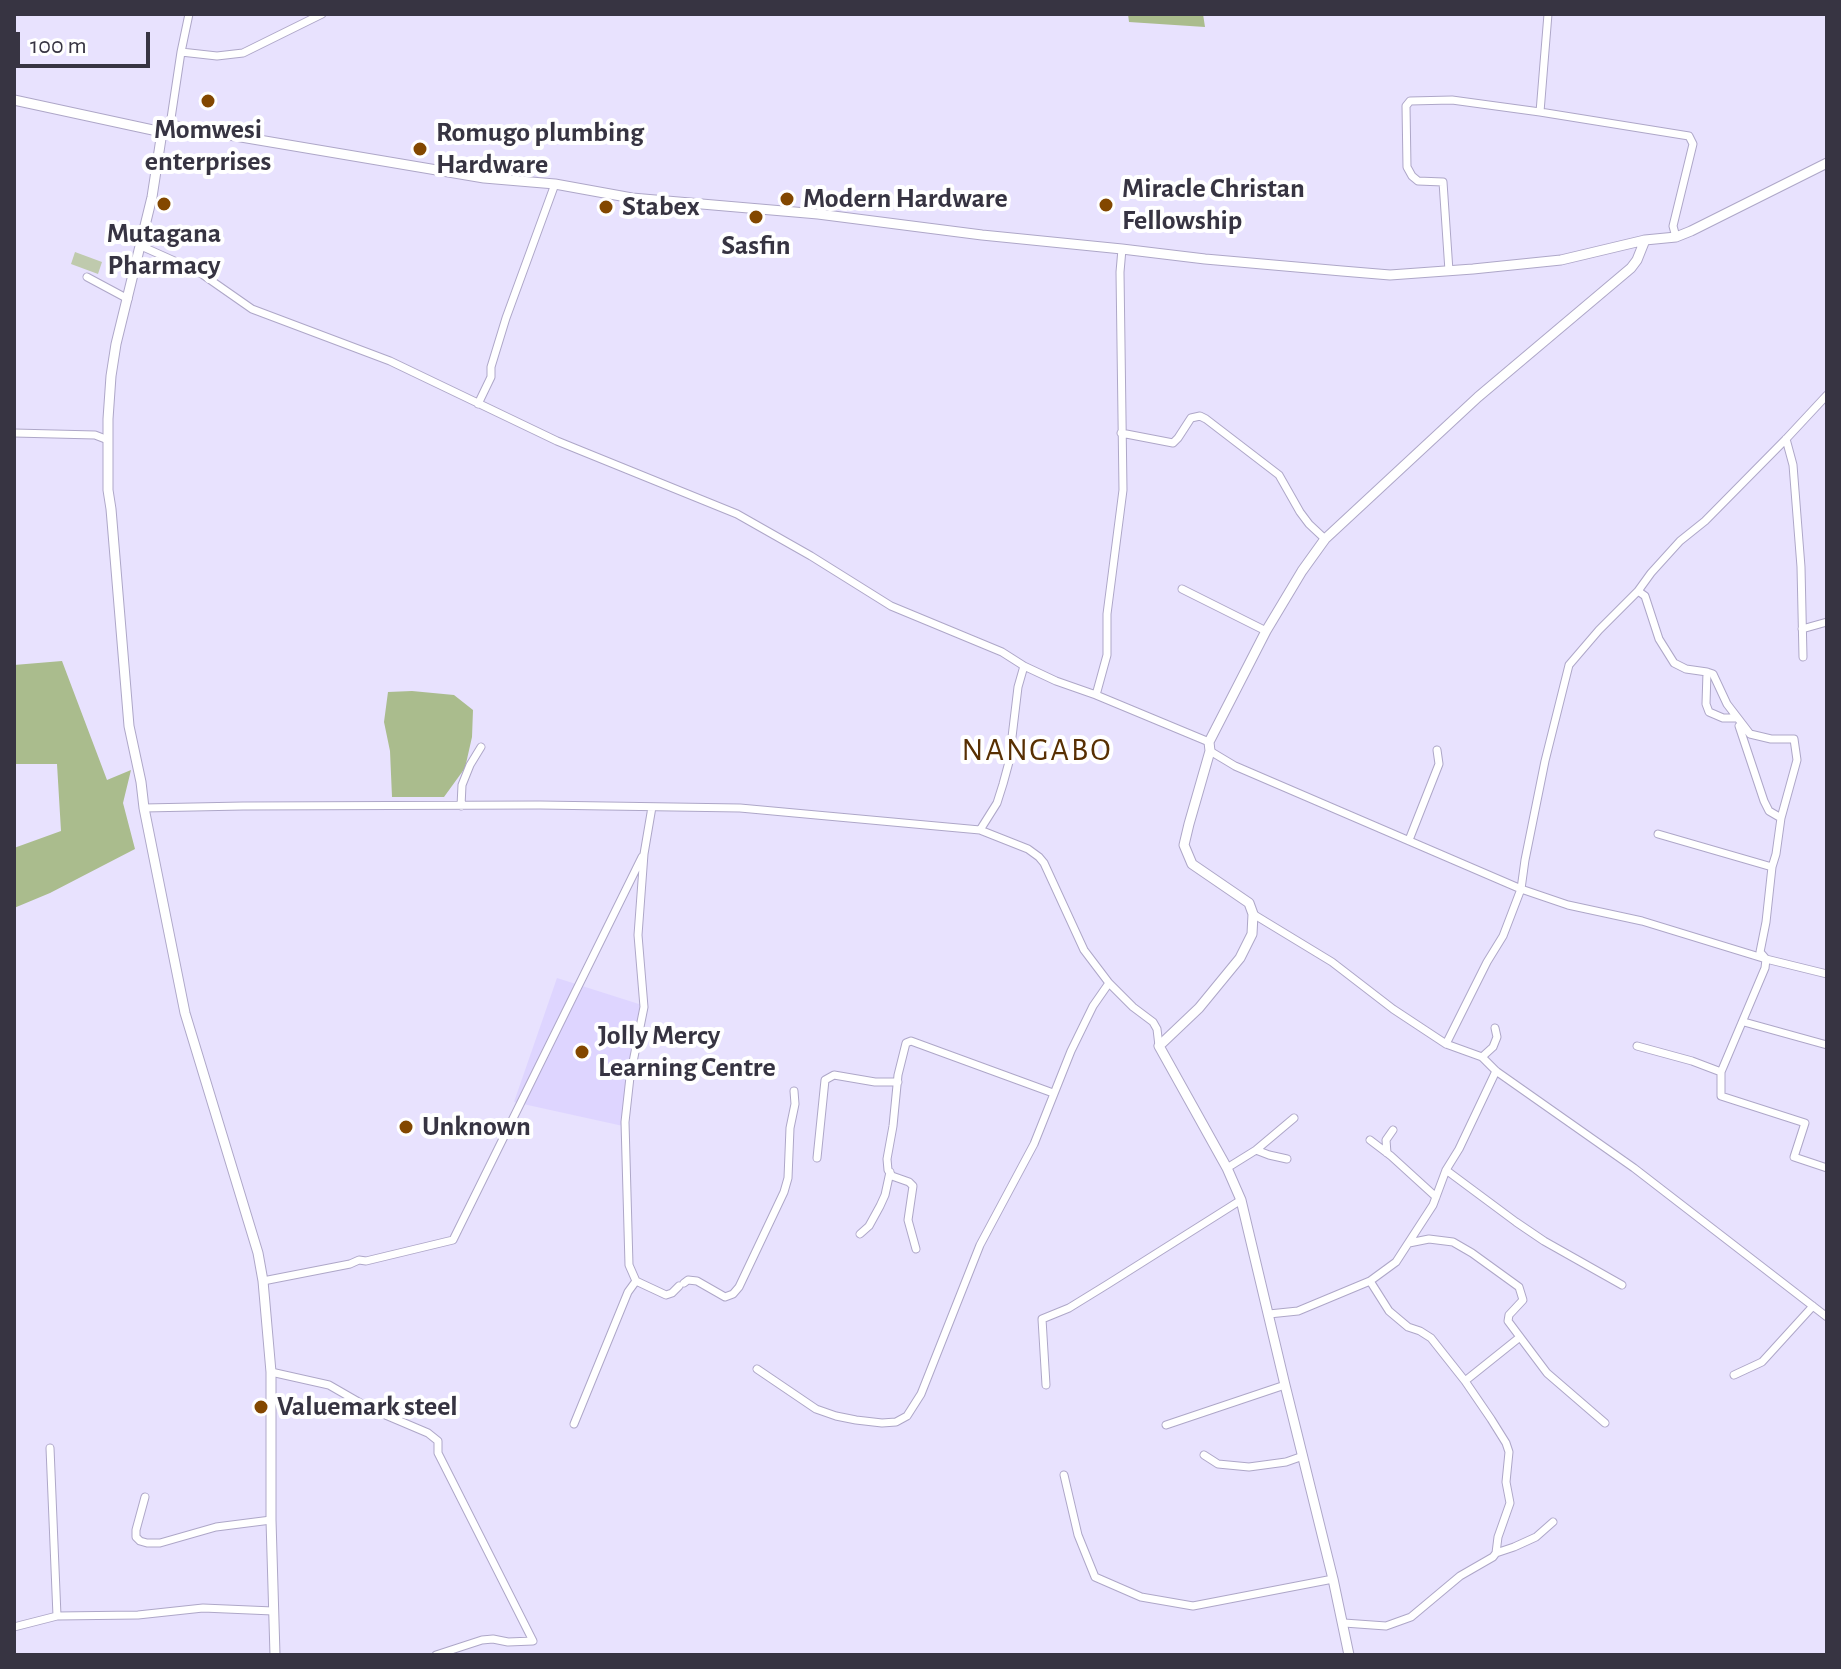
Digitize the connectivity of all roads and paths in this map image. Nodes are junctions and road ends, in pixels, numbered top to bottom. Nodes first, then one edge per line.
1 (189, 14) edge
2 (322, 14) edge
3 (1548, 14) edge
4 (181, 52) junction
5 (14, 100) edge
6 (1540, 112) junction
7 (166, 129) junction
8 (1827, 163) edge
9 (555, 184) junction
10 (1676, 237) junction
11 (1645, 240) junction
12 (141, 246) junction
13 (1122, 249) junction
14 (1449, 271) junction
15 (87, 277) dead end
16 (128, 299) junction
17 (1827, 395) edge
18 (478, 404) junction
19 (14, 433) edge
20 (1121, 433) junction
21 (1786, 439) junction
22 (108, 440) junction
23 (1325, 539) junction
24 (1182, 589) dead end
25 (1638, 591) junction
26 (1827, 622) edge
27 (1802, 629) junction
28 (1266, 631) junction
29 (1803, 657) dead end
30 (1024, 666) junction
31 (1707, 672) junction
32 (1096, 695) junction
33 (1737, 719) junction
34 (481, 747) dead end
35 (1210, 747) junction
36 (1437, 750) dead end
37 (461, 806) junction
38 (652, 807) junction
39 (144, 808) junction
40 (1781, 818) junction
41 (980, 830) junction
42 (1658, 834) dead end
43 (1409, 840) junction
44 (644, 854) junction
45 (1772, 867) junction
46 (1521, 889) junction
47 (1253, 914) junction
48 (1766, 959) junction
49 (1827, 974) edge
50 (1109, 983) junction
51 (1744, 1022) junction
52 (1495, 1028) dead end
53 (1446, 1044) junction
54 (1827, 1045) edge
55 (1159, 1046) junction
56 (1637, 1046) dead end
57 (1482, 1057) junction
58 (1496, 1071) junction
59 (1721, 1072) junction
60 (898, 1082) junction
61 (794, 1091) dead end
62 (1053, 1093) junction
63 (1294, 1118) dead end
64 (1393, 1130) dead end
65 (1370, 1140) dead end
66 (1256, 1150) junction
67 (1387, 1153) junction
68 (817, 1158) dead end
69 (1287, 1159) dead end
70 (1227, 1168) junction
71 (1827, 1168) edge
72 (1446, 1170) junction
73 (890, 1172) junction
74 (1436, 1197) junction
75 (1241, 1200) junction
76 (860, 1234) dead end
77 (1409, 1243) junction
78 (916, 1249) dead end
79 (263, 1281) junction
80 (636, 1281) junction
81 (1370, 1281) junction
82 (1622, 1285) dead end
83 (1813, 1306) junction
84 (1269, 1314) junction
85 (1827, 1317) edge
86 (1520, 1337) junction
87 (757, 1369) dead end
88 (271, 1372) junction
89 (1734, 1375) dead end
90 (1465, 1381) junction
91 (1046, 1385) dead end
92 (1285, 1385) junction
93 (1605, 1423) dead end
94 (574, 1424) dead end
95 (1166, 1425) dead end
96 (50, 1448) dead end
97 (1204, 1455) dead end
98 (1303, 1456) junction
99 (1064, 1475) dead end
100 (145, 1497) dead end
101 (271, 1520) junction
102 (1553, 1522) dead end
103 (1496, 1553) junction
104 (1333, 1579) junction
105 (273, 1611) junction
106 (57, 1616) junction
107 (1344, 1623) junction
108 (14, 1627) edge
109 (275, 1655) edge
110 (436, 1655) edge
111 (1349, 1655) edge

1 - 4 street
2 - 4 street
3 - 6 street
4 - 7 street
5 - 7 street
6 - 10 street
6 - 14 street
7 - 9 street
7 - 12 street
8 - 10 street
9 - 13 street
9 - 18 street
10 - 11 street
11 - 14 street
11 - 23 street
12 - 16 street
12 - 18 street
13 - 14 street
13 - 20 street
15 - 16 street
16 - 22 street
17 - 21 street
18 - 30 street
19 - 22 street
20 - 23 street
20 - 32 street
21 - 25 street
21 - 27 street
22 - 39 street
23 - 28 street
24 - 28 street
25 - 31 street
25 - 46 street
26 - 27 street
27 - 29 street
28 - 35 street
30 - 32 street
30 - 41 street
31 - 33 street
31 - 33 street
32 - 35 street
33 - 40 street
33 - 40 street
34 - 37 street
35 - 43 street
35 - 47 street
36 - 43 street
37 - 38 street
37 - 39 street
38 - 41 street
38 - 44 street
39 - 79 street
40 - 45 street
41 - 50 street
42 - 45 street
43 - 46 street
44 - 79 street
44 - 80 street
45 - 48 street
46 - 48 street
46 - 53 street
47 - 53 street
47 - 55 street
48 - 49 street
48 - 51 street
50 - 55 street
50 - 62 street
51 - 54 street
51 - 59 street
52 - 57 street
53 - 57 street
55 - 70 street
56 - 59 street
57 - 58 street
58 - 72 street
58 - 83 street
59 - 71 street
60 - 62 street
60 - 68 street
60 - 73 street
61 - 80 street
62 - 87 street
63 - 66 street
64 - 67 street
65 - 67 street
66 - 69 street
66 - 70 street
67 - 74 street
70 - 75 street
72 - 74 street
72 - 82 street
73 - 76 street
73 - 78 street
74 - 77 street
75 - 84 street
75 - 91 street
77 - 81 street
77 - 86 street
79 - 88 street
80 - 94 street
81 - 84 street
81 - 90 street
83 - 85 street
83 - 89 street
84 - 92 street
86 - 90 street
86 - 93 street
88 - 101 street
88 - 110 street
90 - 103 street
92 - 95 street
92 - 98 street
96 - 106 street
97 - 98 street
98 - 104 street
99 - 104 street
100 - 101 street
101 - 105 street
102 - 103 street
103 - 107 street
104 - 107 street
105 - 106 street
105 - 109 street
106 - 108 street
107 - 111 street

